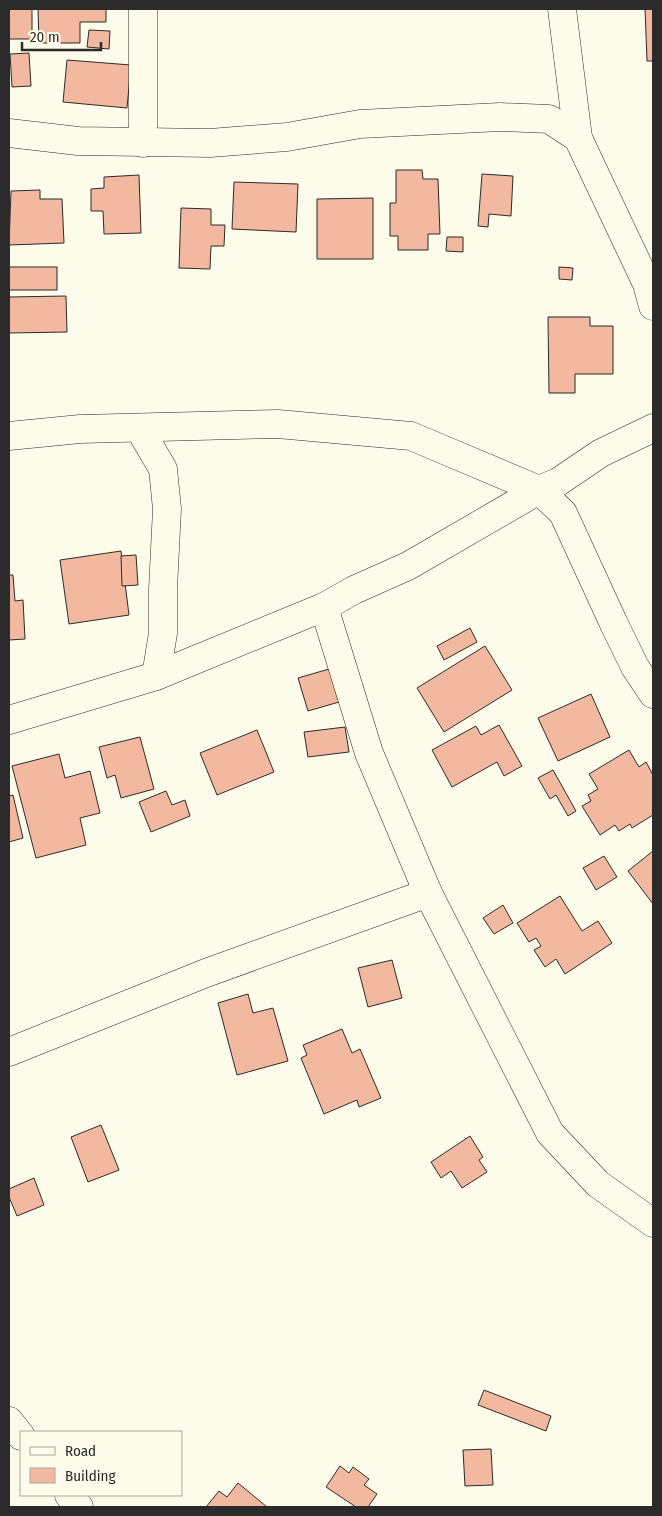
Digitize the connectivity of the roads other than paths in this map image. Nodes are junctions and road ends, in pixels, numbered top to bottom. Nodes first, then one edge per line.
1 (143, 9) edge
2 (562, 9) edge
3 (9, 133) edge
4 (578, 138) junction
5 (143, 143) junction
6 (653, 306) edge
7 (139, 428) junction
8 (653, 428) edge
9 (9, 436) edge
10 (539, 490) junction
11 (324, 607) junction
12 (156, 676) junction
13 (653, 694) edge
14 (9, 720) edge
15 (428, 893) junction
16 (9, 1052) edge
17 (653, 1223) edge
18 (9, 1421) edge
19 (20, 1435) edge
20 (69, 1496) edge
21 (79, 1507) edge

1 - 5 street
2 - 4 street
3 - 5 street
4 - 5 street
4 - 6 street
7 - 9 street
7 - 10 street
7 - 12 street
8 - 10 street
10 - 11 street
10 - 13 street
11 - 12 street
11 - 15 street
12 - 14 street
15 - 16 street
15 - 17 street
18 - 19 street
20 - 21 street

